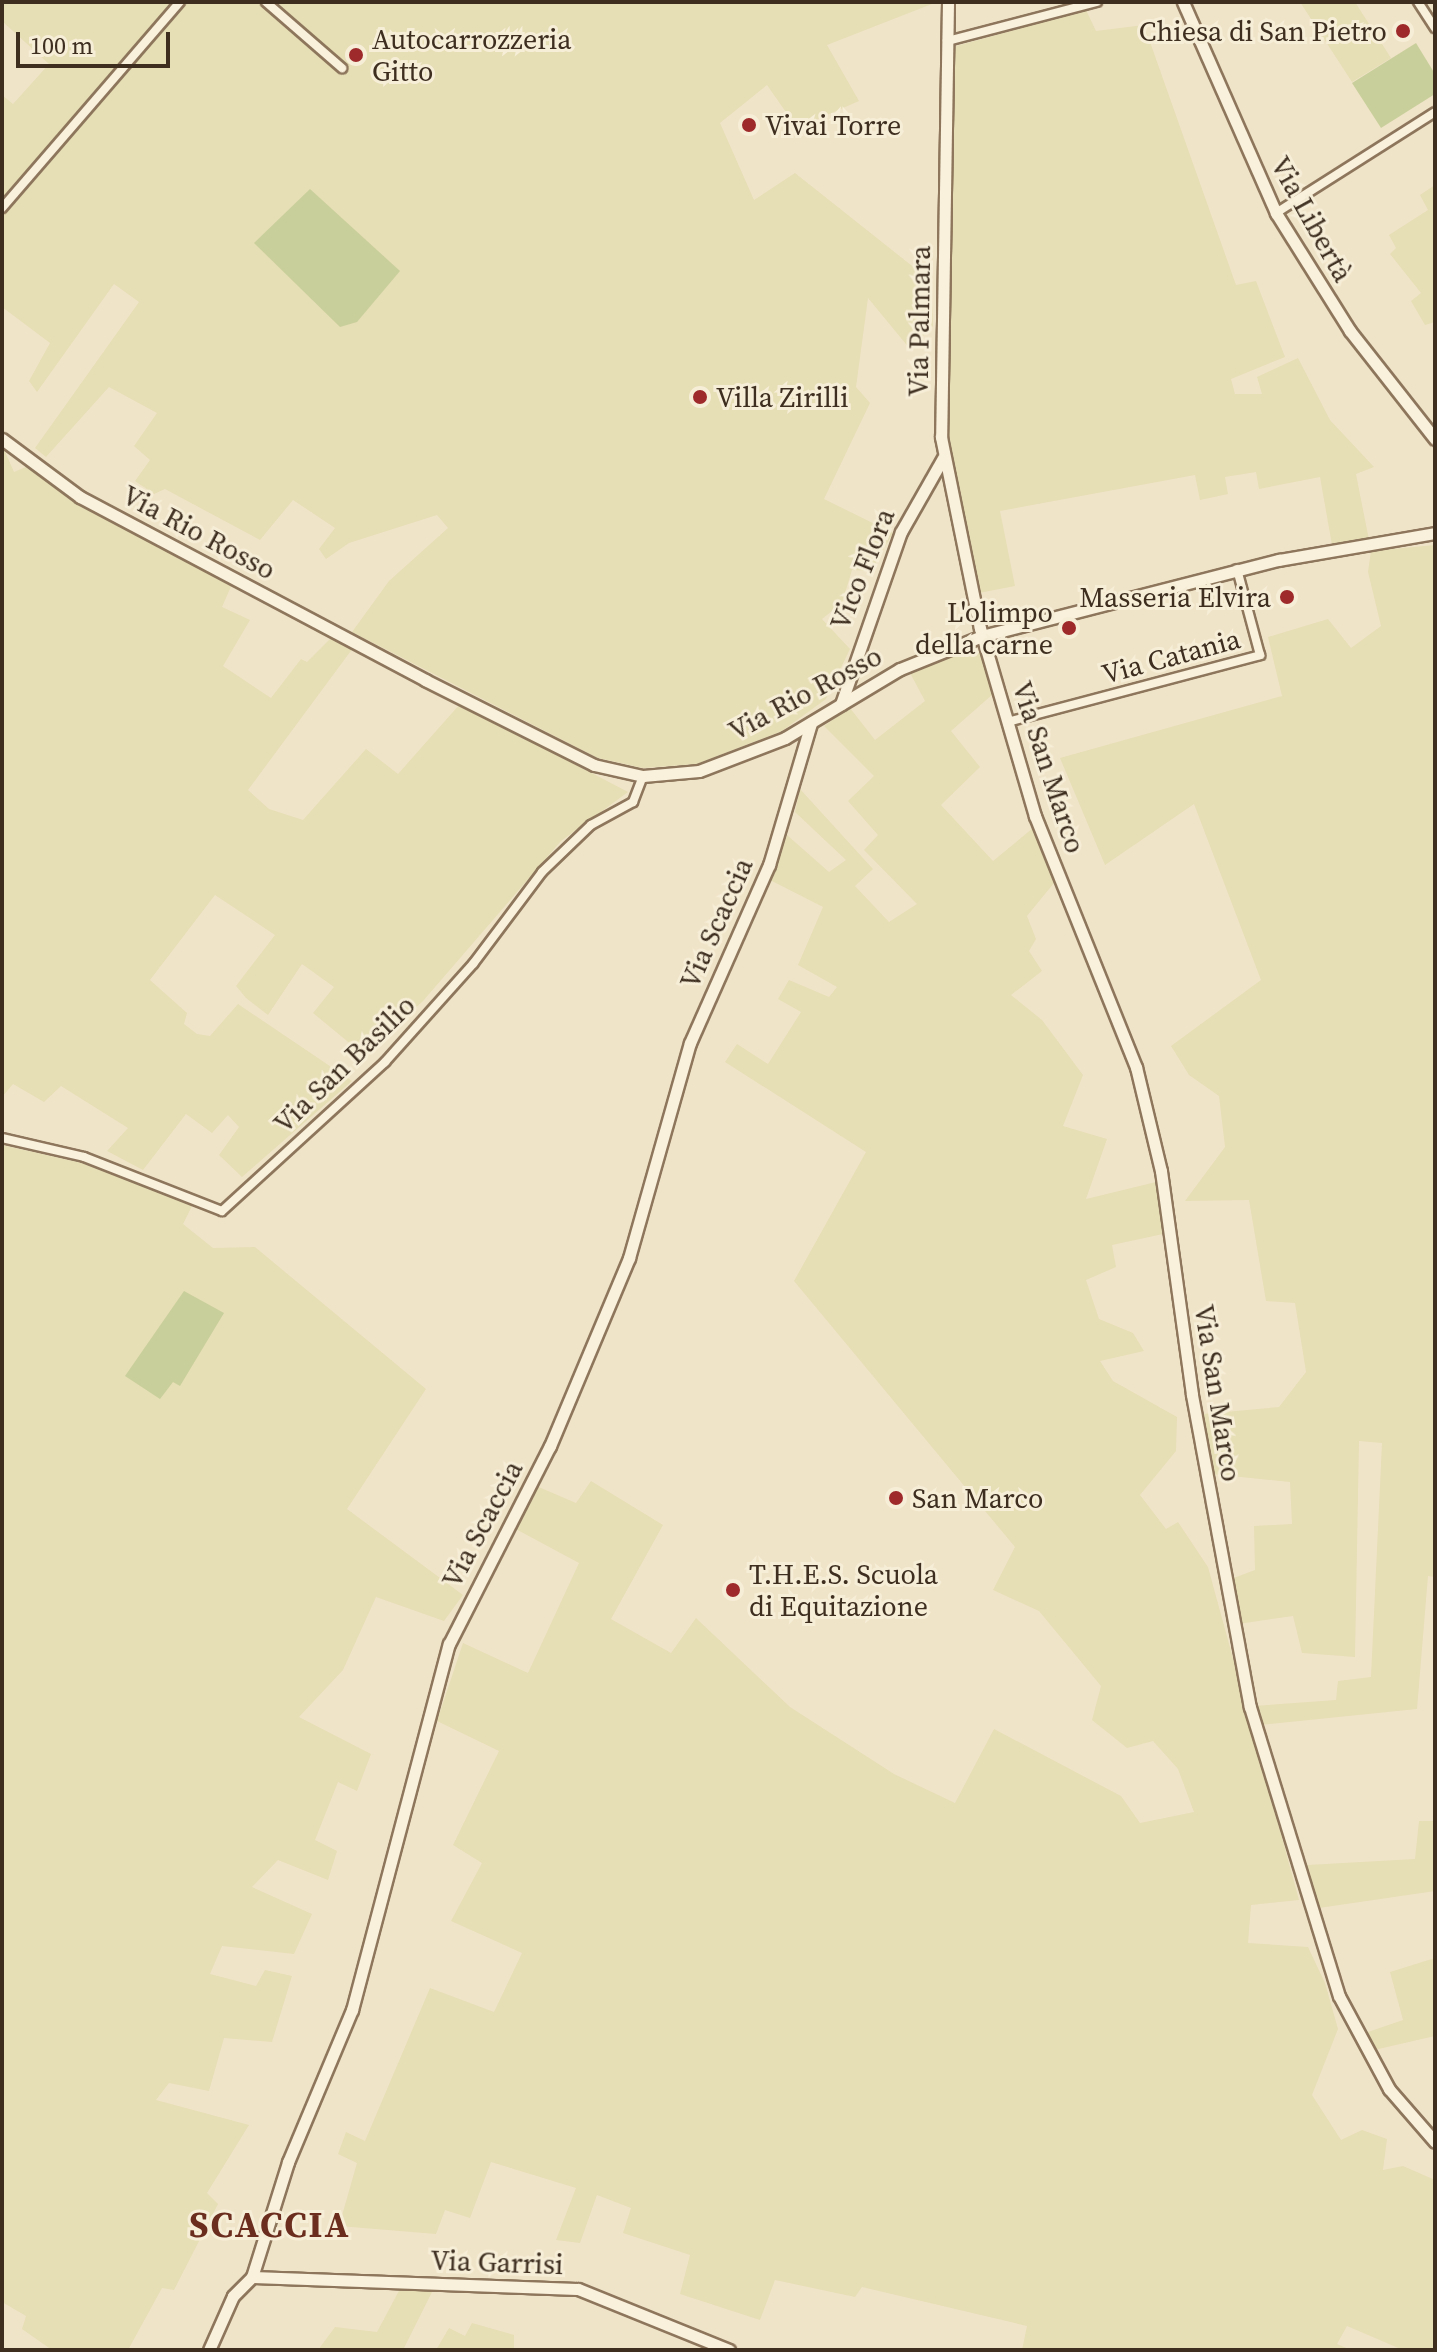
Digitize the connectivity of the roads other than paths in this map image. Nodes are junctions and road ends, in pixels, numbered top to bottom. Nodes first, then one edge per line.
1 (180, 2) edge
2 (266, 2) edge
3 (948, 2) edge
4 (1097, 2) edge
5 (1183, 2) edge
6 (1418, 2) edge
7 (1083, 4) edge
8 (1435, 28) edge
9 (947, 41) junction
10 (342, 68) dead end
11 (1435, 112) edge
12 (2, 208) edge
13 (1276, 213) junction
14 (2, 439) edge
15 (1435, 439) edge
16 (943, 458) junction
17 (1435, 536) edge
18 (1237, 569) junction
19 (982, 636) junction
20 (841, 704) junction
21 (1007, 722) junction
22 (811, 723) junction
23 (643, 776) junction
24 (2, 1138) edge
25 (1435, 2142) edge
26 (252, 2277) junction
27 (209, 2350) edge
28 (729, 2350) edge

1 - 12 street
2 - 10 street
3 - 9 street, Via Palmara
4 - 7 street
5 - 13 street, Via Libertà
6 - 8 street
7 - 9 street
9 - 16 street, Via Palmara
11 - 13 street
13 - 15 street, Via Libertà
14 - 23 street, Via Rio Rosso
16 - 19 street, Via Palmara
16 - 20 street, Vico Flora
17 - 18 street, Via Rio Rosso
18 - 19 street, Via Rio Rosso
18 - 21 street, Via Catania
19 - 20 street, Via Rio Rosso
19 - 21 street, Via San Marco
20 - 22 street, Via Rio Rosso
21 - 25 street, Via San Marco
22 - 23 street, Via Rio Rosso
22 - 26 street, Via Scaccia
23 - 24 street, Via San Basilio
26 - 27 street, Via Scaccia
26 - 28 street, Via Garrisi

